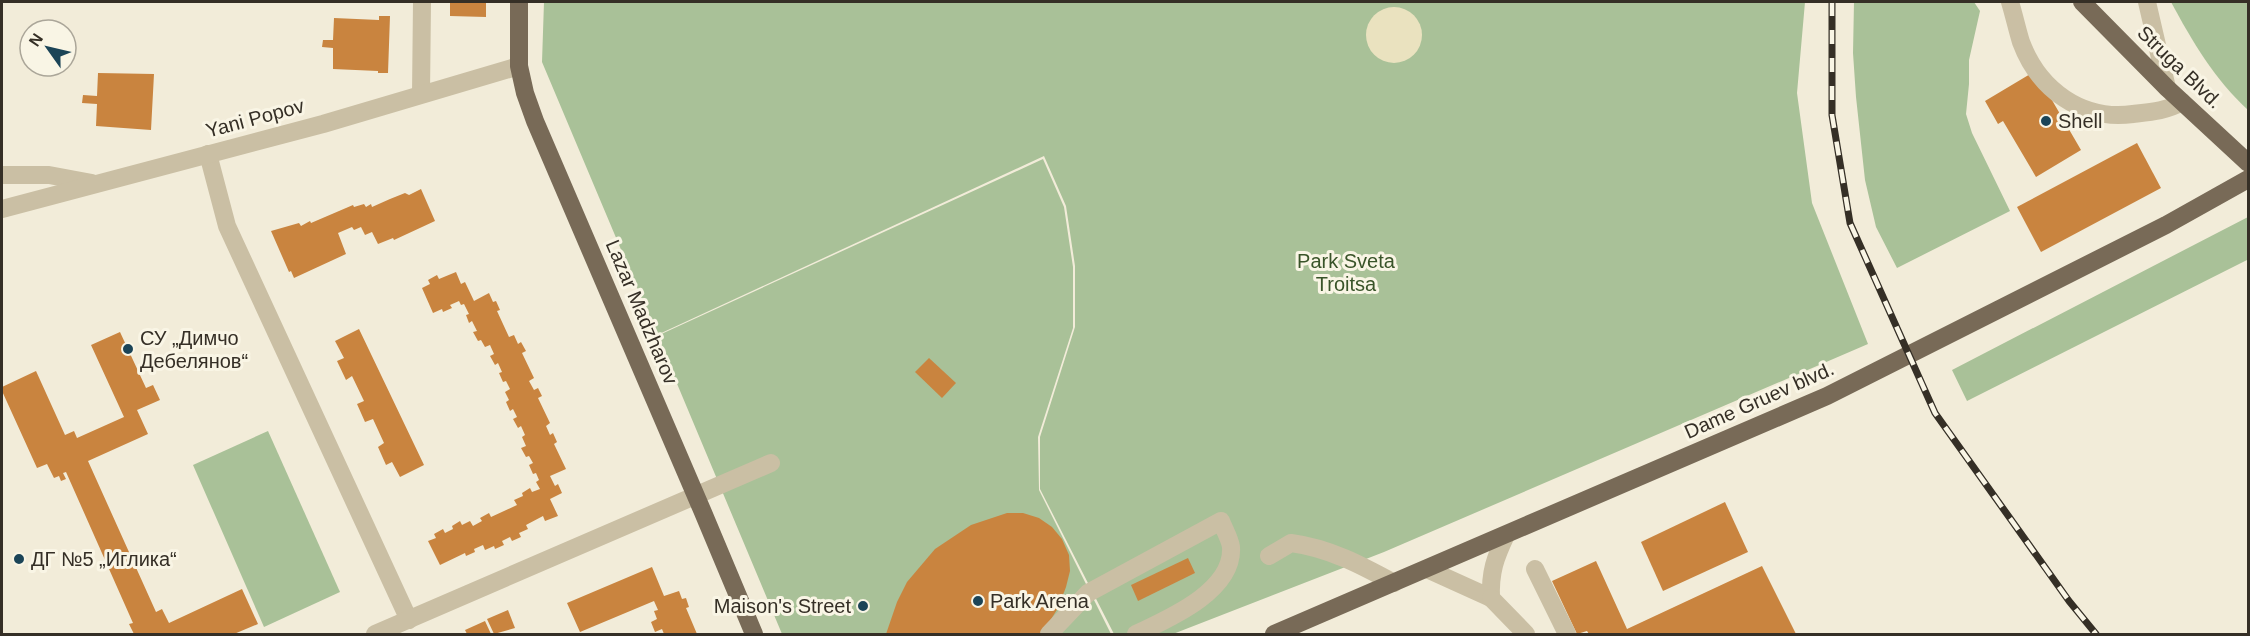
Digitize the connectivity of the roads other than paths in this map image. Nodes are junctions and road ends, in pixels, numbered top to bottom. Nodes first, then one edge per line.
1 (422, 2) edge
2 (519, 2) edge
3 (2010, 2) edge
4 (2082, 2) edge
5 (2147, 2) edge
6 (519, 66) junction
7 (2167, 88) junction
8 (421, 94) junction
9 (2182, 102) junction
10 (208, 154) junction
11 (2248, 163) edge
12 (2, 175) edge
13 (2248, 179) edge
14 (96, 184) junction
15 (2, 209) edge
16 (771, 463) dead end
17 (696, 495) junction
18 (1506, 535) junction
19 (1269, 556) dead end
20 (1427, 569) junction
21 (1535, 569) dead end
22 (1394, 583) junction
23 (1491, 598) junction
24 (409, 620) junction
25 (375, 634) edge
26 (754, 634) edge
27 (1049, 634) edge
28 (1136, 634) edge
29 (1274, 634) edge
30 (1526, 634) edge
31 (1567, 634) edge

1 - 8 street
2 - 6 main road, Lazar Madzharov
3 - 9 street
4 - 7 main road, Struga Blvd.
5 - 7 street
6 - 8 street, Yani Popov
6 - 17 main road, Lazar Madzharov
7 - 9 main road, Struga Blvd.
8 - 10 street, Yani Popov
9 - 11 main road, Struga Blvd.
10 - 14 street, Yani Popov
10 - 24 street
12 - 14 street
13 - 18 main road, Dame Gruev blvd.
14 - 15 street, Yani Popov
16 - 17 street
17 - 24 street
17 - 26 main road, Lazar Madzharov
18 - 20 main road, Dame Gruev blvd.
18 - 23 street
19 - 22 street
20 - 22 main road, Dame Gruev blvd.
20 - 23 street
21 - 31 street
22 - 29 main road, Dame Gruev blvd.
23 - 30 street
24 - 25 street
27 - 28 street

